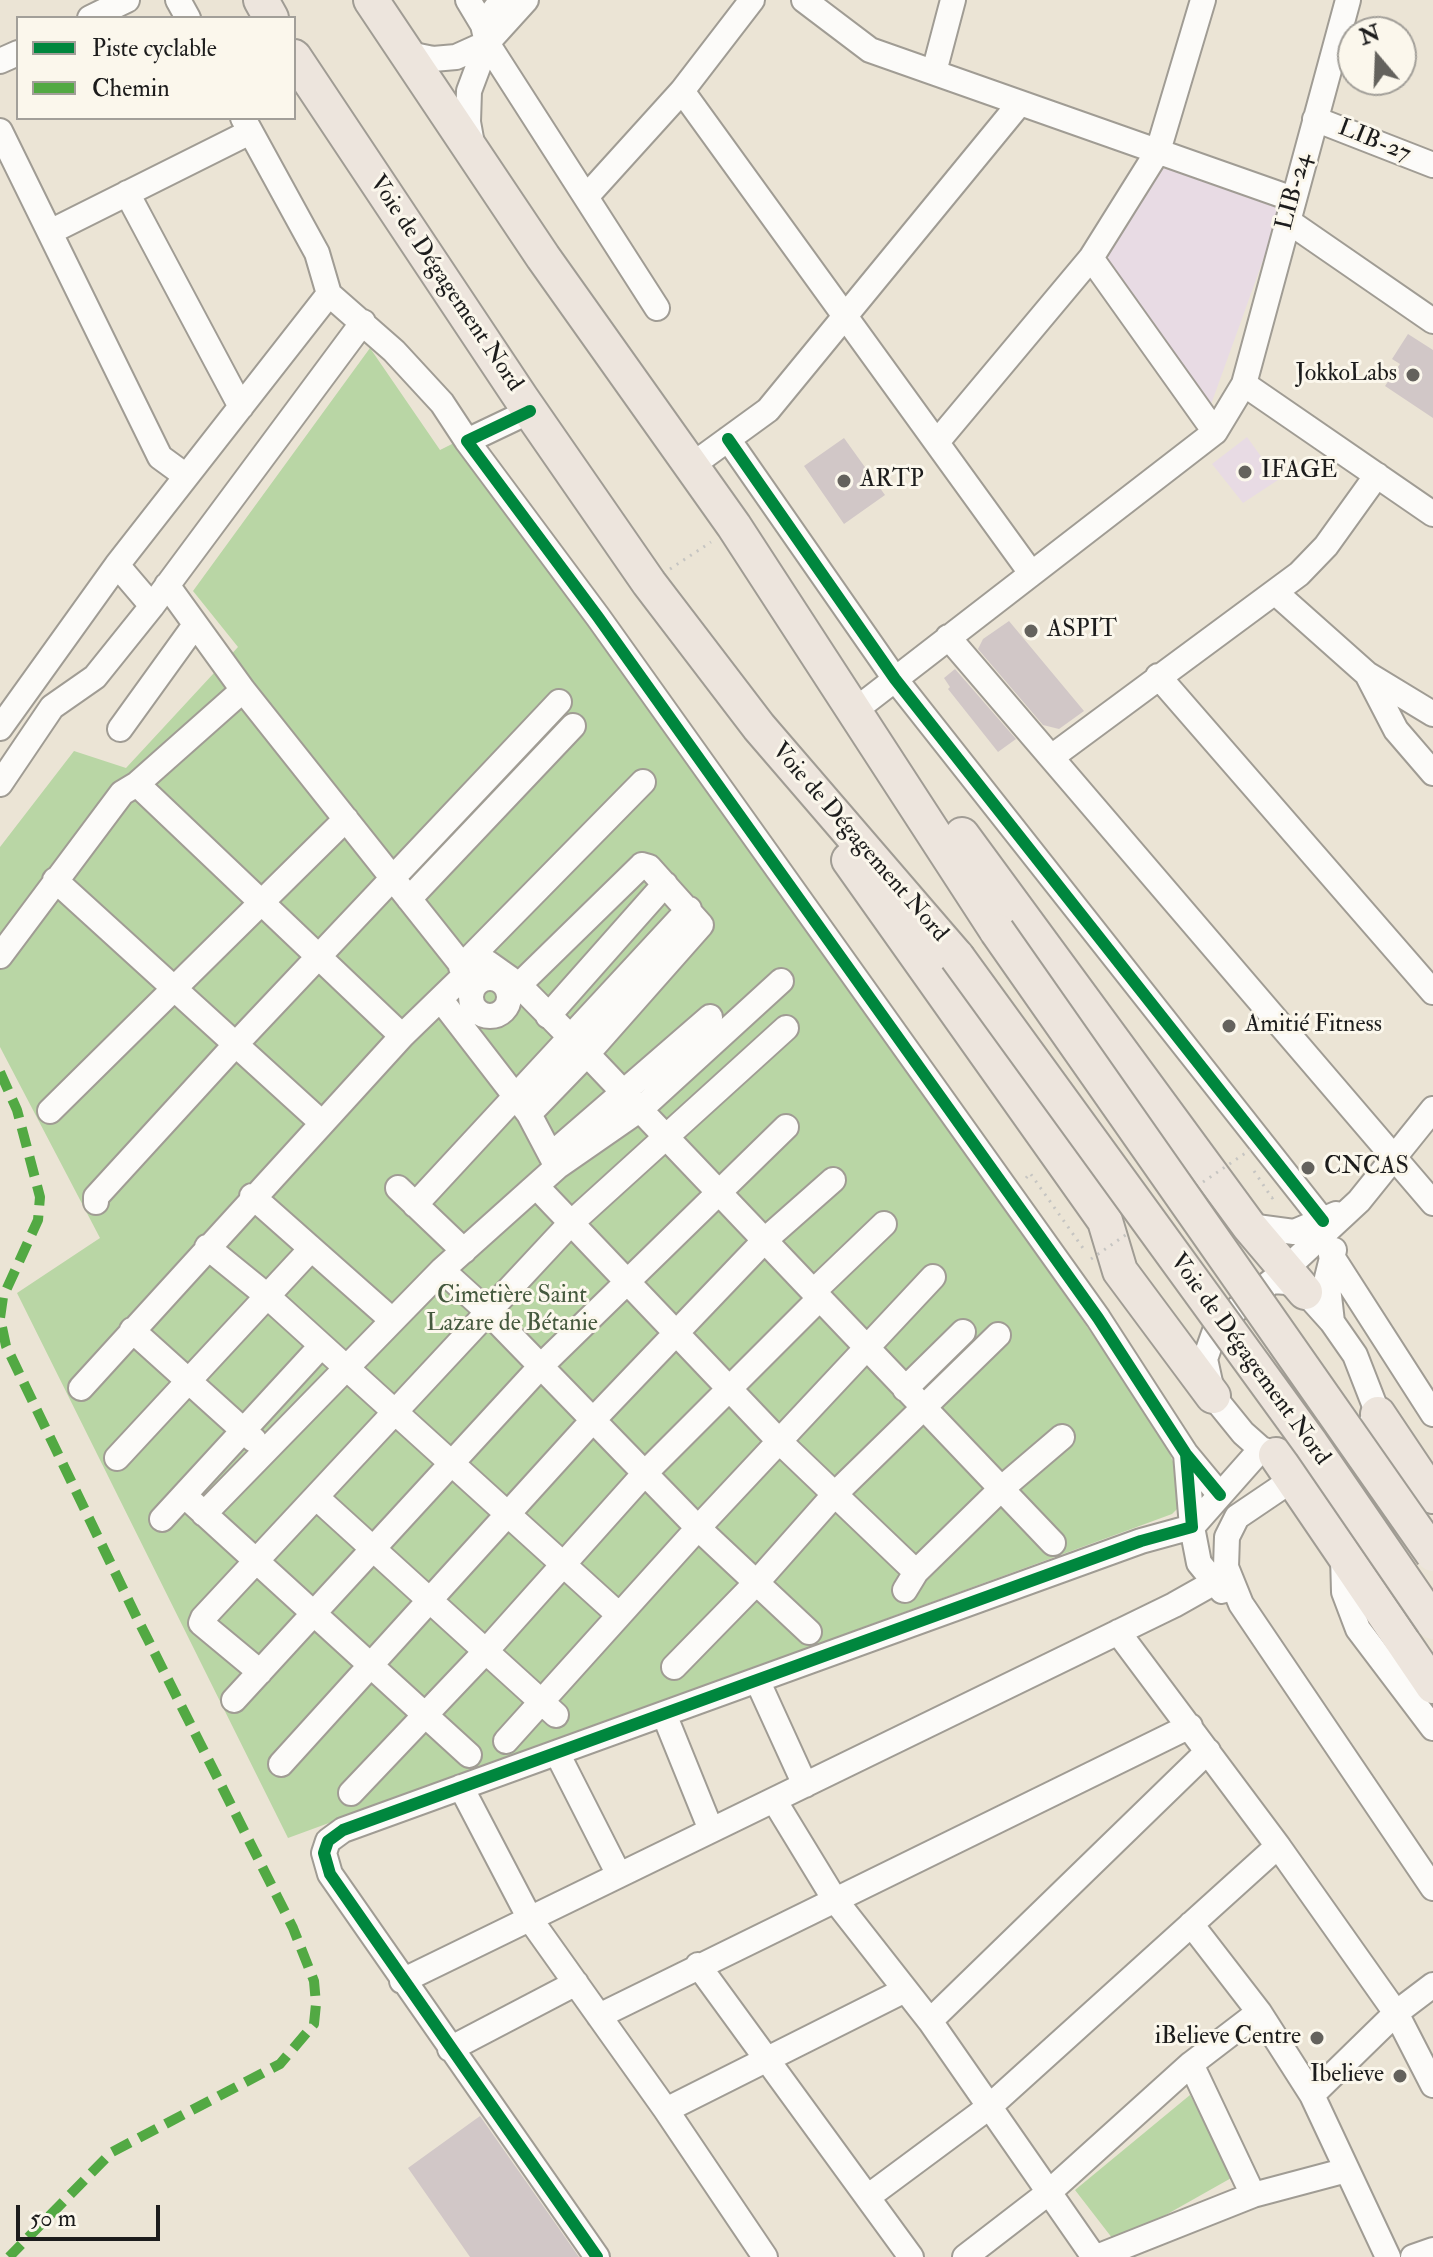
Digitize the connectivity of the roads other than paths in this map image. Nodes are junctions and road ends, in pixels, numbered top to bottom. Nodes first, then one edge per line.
1 (127, 0) edge
2 (371, 0) edge
3 (468, 0) edge
4 (502, 0) edge
5 (526, 0) edge
6 (752, 0) edge
7 (804, 0) edge
8 (953, 0) edge
9 (1348, 0) edge
10 (1200, 1) edge
11 (94, 16) edge
12 (485, 34) junction
13 (404, 53) junction
14 (296, 60) edge
15 (934, 72) junction
16 (682, 91) junction
17 (1020, 103) junction
18 (1315, 119) junction
19 (247, 125) edge
20 (0, 131) edge
21 (1158, 151) junction
22 (475, 158) junction
23 (1433, 165) edge
24 (127, 193) junction
25 (586, 197) junction
26 (1291, 210) junction
27 (50, 232) junction
28 (1091, 258) junction
29 (329, 294) junction
30 (657, 308) dead end
31 (845, 315) junction
32 (1433, 321) edge
33 (363, 322) junction
34 (1244, 384) junction
35 (241, 407) junction
36 (530, 411) junction
37 (1215, 432) junction
38 (728, 439) junction
39 (467, 441) junction
40 (937, 442) junction
41 (691, 466) junction
42 (1377, 475) junction
43 (186, 476) junction
44 (1433, 514) edge
45 (117, 565) junction
46 (1031, 573) junction
47 (167, 585) junction
48 (1276, 593) junction
49 (152, 606) junction
50 (796, 620) junction
51 (195, 625) junction
52 (948, 637) junction
53 (1367, 674) junction
54 (1158, 676) junction
55 (895, 679) junction
56 (243, 690) junction
57 (867, 701) junction
58 (559, 702) dead end
59 (1433, 714) edge
60 (573, 726) dead end
61 (759, 727) junction
62 (0, 728) edge
63 (120, 729) dead end
64 (1053, 756) junction
65 (1433, 773) edge
66 (643, 782) dead end
67 (0, 784) edge
68 (137, 784) junction
69 (346, 819) junction
70 (393, 878) junction
71 (55, 880) junction
72 (665, 884) junction
73 (409, 899) junction
74 (260, 904) junction
75 (689, 909) junction
76 (0, 956) edge
77 (319, 960) junction
78 (468, 974) junction
79 (781, 981) dead end
80 (519, 985) junction
81 (175, 989) junction
82 (1433, 992) edge
83 (441, 1000) junction
84 (548, 1016) junction
85 (710, 1017) dead end
86 (786, 1028) dead end
87 (402, 1036) junction
88 (568, 1036) junction
89 (236, 1044) junction
90 (587, 1054) junction
91 (634, 1100) junction
92 (522, 1105) junction
93 (1433, 1109) edge
94 (50, 1111) dead end
95 (322, 1123) junction
96 (786, 1127) dead end
97 (668, 1136) junction
98 (1394, 1157) junction
99 (554, 1161) junction
100 (833, 1180) dead end
101 (536, 1186) junction
102 (398, 1188) dead end
103 (717, 1191) junction
104 (252, 1196) junction
105 (1359, 1201) junction
106 (96, 1202) dead end
107 (1433, 1203) edge
108 (415, 1205) junction
109 (1323, 1221) junction
110 (570, 1224) junction
111 (884, 1224) dead end
112 (1249, 1226) junction
113 (765, 1240) junction
114 (207, 1247) junction
115 (311, 1249) junction
116 (464, 1251) junction
117 (1331, 1255) junction
118 (442, 1270) junction
119 (933, 1277) dead end
120 (624, 1281) junction
121 (1289, 1281) junction
122 (817, 1294) junction
123 (266, 1295) junction
124 (486, 1310) junction
125 (392, 1320) junction
126 (1332, 1322) junction
127 (132, 1330) junction
128 (963, 1332) dead end
129 (677, 1334) junction
130 (998, 1335) dead end
131 (321, 1346) junction
132 (868, 1350) junction
133 (541, 1366) junction
134 (344, 1367) junction
135 (188, 1382) junction
136 (728, 1386) junction
137 (81, 1388) dead end
138 (1213, 1396) junction
139 (913, 1398) junction
140 (395, 1411) junction
141 (1378, 1414) junction
142 (1433, 1414) edge
143 (594, 1419) junction
144 (244, 1431) junction
145 (1062, 1437) dead end
146 (780, 1442) junction
147 (267, 1453) junction
148 (1186, 1454) junction
149 (117, 1458) dead end
150 (450, 1462) junction
151 (1284, 1463) junction
152 (645, 1473) junction
153 (1001, 1489) junction
154 (835, 1494) junction
155 (1220, 1495) junction
156 (185, 1496) junction
157 (1433, 1496) edge
158 (316, 1497) junction
159 (204, 1514) junction
160 (507, 1515) junction
161 (162, 1519) dead end
162 (1192, 1527) junction
163 (698, 1528) junction
164 (1053, 1543) dead end
165 (374, 1546) junction
166 (1433, 1554) edge
167 (1343, 1557) junction
168 (256, 1561) junction
169 (562, 1565) junction
170 (1220, 1575) junction
171 (757, 1582) junction
172 (428, 1598) junction
173 (312, 1614) junction
174 (619, 1615) junction
175 (1433, 1622) edge
176 (809, 1632) dead end
177 (1118, 1632) junction
178 (485, 1652) junction
179 (369, 1665) junction
180 (674, 1667) dead end
181 (260, 1672) junction
182 (758, 1682) junction
183 (1433, 1686) edge
184 (234, 1700) dead end
185 (548, 1708) junction
186 (664, 1714) junction
187 (424, 1715) junction
188 (1190, 1726) junction
189 (1433, 1728) edge
190 (506, 1741) dead end
191 (1208, 1751) junction
192 (557, 1753) junction
193 (469, 1755) dead end
194 (281, 1764) dead end
195 (805, 1785) junction
196 (461, 1787) junction
197 (351, 1793) dead end
198 (774, 1800) junction
199 (711, 1830) junction
200 (1278, 1846) junction
201 (619, 1875) junction
202 (1433, 1888) edge
203 (835, 1900) junction
204 (530, 1919) junction
205 (1191, 1924) junction
206 (698, 1965) junction
207 (402, 1981) junction
208 (576, 1983) junction
209 (1433, 1985) edge
210 (905, 1990) junction
211 (1259, 2012) junction
212 (1396, 2013) junction
213 (599, 2016) junction
214 (930, 2021) junction
215 (450, 2049) junction
216 (764, 2059) junction
217 (1191, 2064) junction
218 (1433, 2085) edge
219 (1312, 2095) junction
220 (989, 2107) junction
221 (666, 2110) junction
222 (1347, 2170) junction
223 (1048, 2193) junction
224 (1253, 2195) junction
225 (869, 2196) junction
226 (1433, 2250) edge
227 (597, 2257) edge
228 (765, 2257) edge
229 (911, 2257) edge
230 (965, 2257) edge
231 (1095, 2257) edge
232 (1388, 2257) edge
233 (1413, 2257) edge

1 - 11 street
2 - 13 highway, Voie de Dégagement Nord
3 - 12 street
4 - 12 street
5 - 12 street
6 - 16 street
7 - 15 street
8 - 15 street
9 - 18 street, LIB-24
10 - 21 street
12 - 13 street
12 - 22 street
12 - 25 street
13 - 22 highway, Voie de Dégagement Nord
14 - 36 highway, Voie de Dégagement Nord
15 - 17 street
16 - 25 street
16 - 31 street
17 - 21 street
17 - 31 street
18 - 23 street, LIB-27
18 - 26 street, LIB-24
19 - 24 street
19 - 29 street
20 - 27 street
21 - 26 street
21 - 28 street
22 - 41 highway, Voie de Dégagement Nord
24 - 27 street
24 - 35 street
25 - 30 street
26 - 32 street
26 - 34 street, LIB-24
27 - 43 street
28 - 37 street
28 - 40 street
29 - 33 street
29 - 35 street
31 - 38 street
31 - 40 street
33 - 39 street
33 - 47 street
34 - 37 street, LIB-24
34 - 42 street
35 - 43 street
36 - 39 street
36 - 61 highway, Voie de Dégagement Nord
37 - 46 street
38 - 41 street
38 - 55 street
39 - 148 street
40 - 46 street
41 - 50 highway, Voie de Dégagement Nord
42 - 44 street
42 - 48 street
43 - 45 street
45 - 49 street
45 - 62 street
46 - 52 street
47 - 49 street
47 - 51 street
48 - 53 street
48 - 54 street
49 - 67 street
50 - 57 highway
50 - 166 highway, Voie de Dégagement Nord, bridge
51 - 56 street
51 - 63 street
52 - 55 street
52 - 64 street
53 - 59 street
53 - 65 street
54 - 64 street
54 - 82 street
55 - 57 street
55 - 109 street
56 - 68 street
56 - 69 street
57 - 112 highway
58 - 70 street
60 - 73 street
61 - 138 highway
61 - 175 highway, Voie de Dégagement Nord, bridge
64 - 98 street
66 - 78 street
68 - 71 street
68 - 74 street
69 - 70 street
69 - 74 street
70 - 73 street
70 - 77 street
71 - 76 street
71 - 81 street
72 - 75 street
72 - 80 street
72 - 84 street
73 - 78 street
74 - 77 street
74 - 81 street
75 - 88 street
75 - 90 street
77 - 87 street
77 - 89 street
78 - 80 street
78 - 83 street
79 - 91 street
80 - 84 street
81 - 89 street
81 - 94 street
83 - 87 street
83 - 92 street
84 - 88 street
85 - 91 street
86 - 97 street
87 - 95 street
88 - 90 street
88 - 92 street
89 - 95 street
89 - 106 street
90 - 91 street
90 - 92 street
91 - 97 street
91 - 99 street
92 - 99 street
92 - 108 street
93 - 98 street
95 - 104 street
96 - 103 street
97 - 103 street
97 - 110 street
98 - 105 street
98 - 107 street
99 - 101 street
100 - 113 street
101 - 110 street
101 - 116 street
102 - 108 street
103 - 113 street
103 - 120 street
104 - 114 street
104 - 115 street
105 - 109 street
105 - 117 street
105 - 121 street
108 - 116 street
109 - 112 street
110 - 120 street
110 - 124 street
111 - 122 street
112 - 121 highway
113 - 122 street
113 - 129 street
114 - 123 street
114 - 127 street
115 - 123 street
115 - 125 street
116 - 118 street
117 - 126 street
117 - 142 street
118 - 124 street
118 - 125 street
119 - 132 street
120 - 129 street
120 - 133 street
121 - 126 street
121 - 138 street
122 - 132 street
122 - 136 street
123 - 131 street
123 - 135 street
124 - 133 street
124 - 140 street
125 - 134 street
126 - 141 street
127 - 135 street
127 - 137 street
128 - 139 street
129 - 136 street
129 - 143 street
130 - 139 street
131 - 134 street
131 - 144 street
132 - 139 street
132 - 146 street
133 - 143 street
133 - 150 street
134 - 140 street
134 - 147 street
135 - 144 street
135 - 149 street
136 - 146 street
136 - 152 street
138 - 151 street
139 - 153 street
139 - 154 street
140 - 150 street
140 - 158 street
141 - 151 street
141 - 157 highway
143 - 152 street
143 - 160 street
144 - 147 street
144 - 156 street
145 - 153 street
146 - 154 street
146 - 163 street
147 - 159 street
148 - 155 street
148 - 162 street
150 - 160 street
150 - 165 street
151 - 155 street
151 - 167 highway
151 - 170 street
152 - 163 street
152 - 169 street
153 - 154 street
153 - 164 street
154 - 171 street
155 - 162 street
156 - 159 street
156 - 161 street
158 - 165 street
158 - 168 street
159 - 168 street
160 - 169 street
160 - 172 street
162 - 170 street
162 - 182 street
163 - 171 street
163 - 174 street
165 - 172 street
165 - 173 street
167 - 183 highway
167 - 189 street
168 - 173 street
168 - 181 street
169 - 174 street
169 - 178 street
170 - 177 street
170 - 202 street
171 - 176 street
171 - 180 street
172 - 178 street
172 - 179 street
173 - 179 street
173 - 181 street
174 - 185 street
177 - 188 street
177 - 195 street
178 - 185 street
178 - 187 street
179 - 187 street
179 - 194 street
181 - 184 street
182 - 186 street
182 - 195 street
185 - 190 street
186 - 192 street
186 - 199 street
187 - 193 street
187 - 197 street
188 - 191 street
188 - 203 street
191 - 200 street
191 - 214 street
192 - 196 street
192 - 201 street
195 - 198 street
196 - 204 street
196 - 207 street
198 - 199 street
198 - 203 street
199 - 201 street
200 - 205 street
200 - 212 street
201 - 204 street
203 - 206 street
203 - 210 street
204 - 207 street
204 - 208 street
205 - 211 street
205 - 220 street
206 - 213 street
206 - 216 street
207 - 215 street
208 - 213 street
208 - 215 street
209 - 212 street
210 - 214 street
210 - 216 street
211 - 217 street
211 - 219 street
212 - 218 street
212 - 219 street
213 - 221 street
214 - 220 street
215 - 227 street
216 - 221 street
216 - 225 street
217 - 223 street
217 - 224 street
219 - 222 street
220 - 223 street
220 - 225 street
221 - 228 street
222 - 224 street
222 - 232 street
223 - 230 street
223 - 231 street
224 - 231 street
225 - 229 street
226 - 233 street

